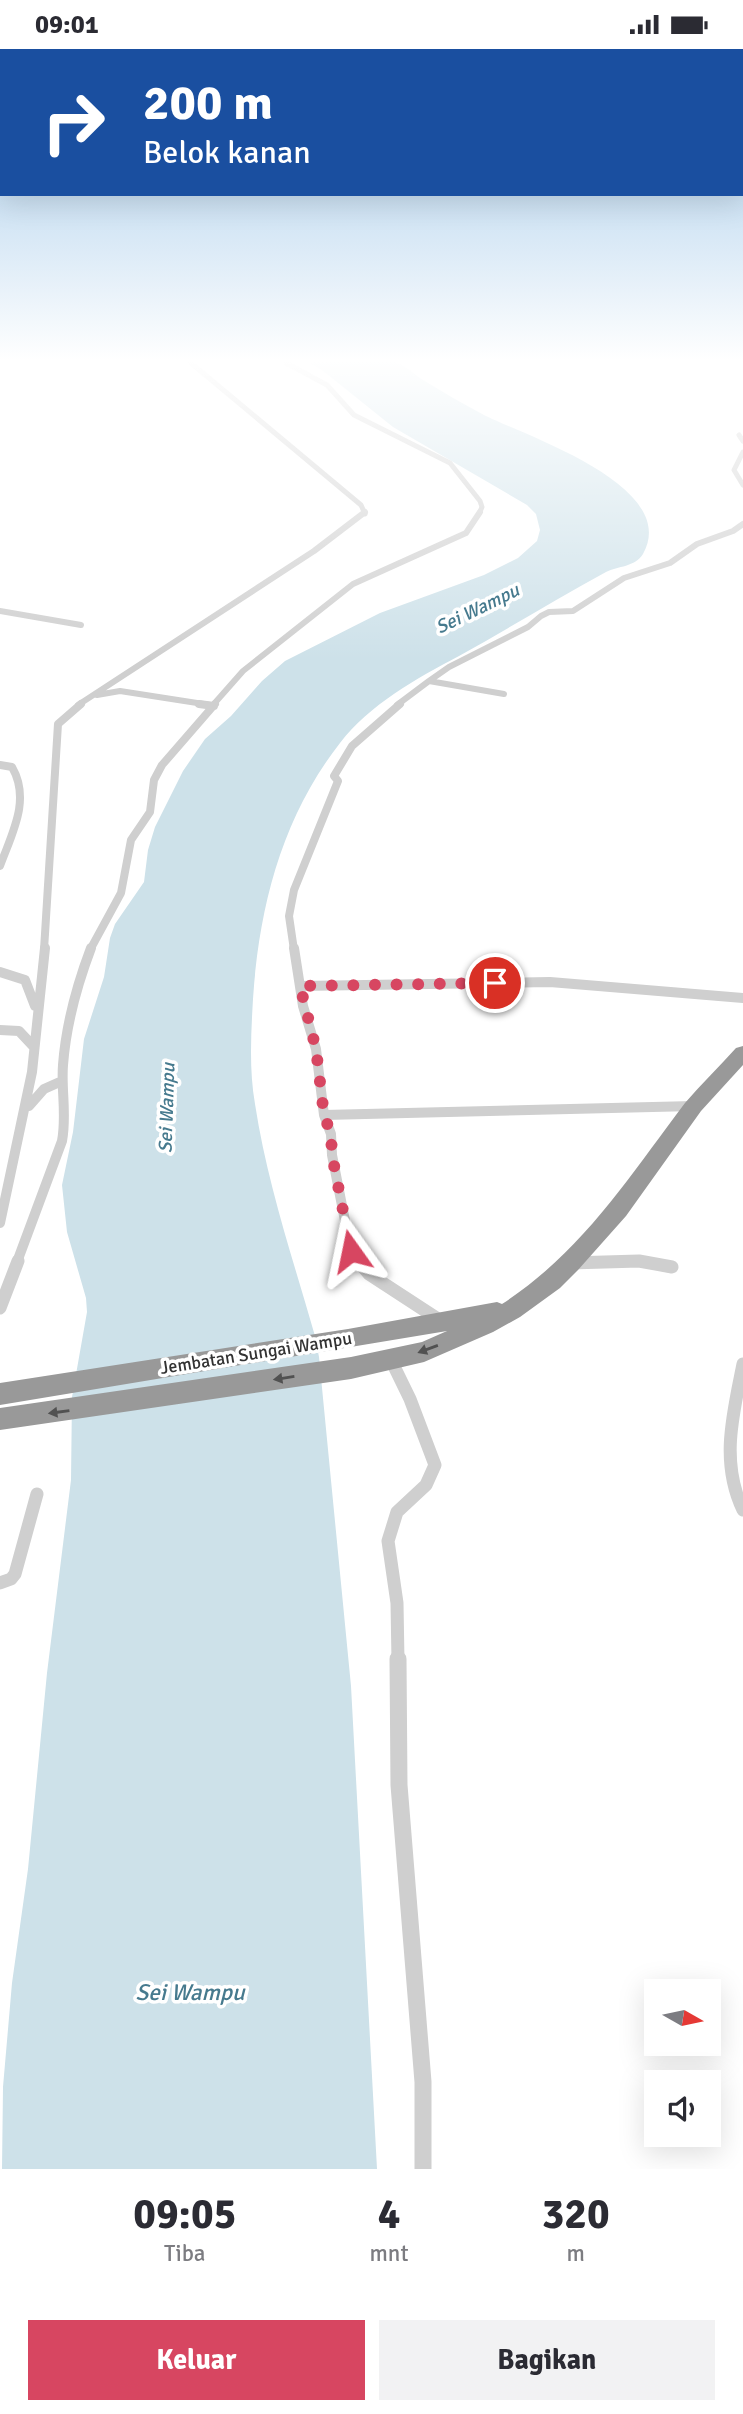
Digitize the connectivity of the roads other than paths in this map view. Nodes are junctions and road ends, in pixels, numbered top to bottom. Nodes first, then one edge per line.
1 (309, 462) edge
2 (448, 462) edge
3 (737, 462) edge
4 (743, 485) edge
5 (743, 524) edge
6 (733, 531) junction
7 (743, 533) edge
8 (0, 611) edge
9 (80, 625) dead end
10 (429, 681) junction
11 (504, 694) dead end
12 (91, 696) junction
13 (214, 706) junction
14 (0, 765) edge
15 (0, 866) edge
16 (0, 972) edge
17 (300, 986) junction
18 (743, 998) edge
19 (36, 1012) junction
20 (0, 1030) edge
21 (34, 1047) junction
22 (743, 1053) edge
23 (62, 1081) junction
24 (694, 1106) junction
25 (25, 1115) junction
26 (324, 1115) junction
27 (0, 1223) edge
28 (570, 1263) junction
29 (672, 1267) dead end
30 (0, 1308) edge
31 (512, 1310) junction
32 (440, 1320) junction
33 (459, 1336) junction
34 (390, 1358) junction
35 (743, 1364) edge
36 (0, 1394) edge
37 (0, 1419) edge
38 (37, 1493) dead end
39 (743, 1510) edge
40 (0, 1583) edge
41 (423, 2169) edge

1 - 12 street
2 - 13 street
3 - 4 street
5 - 6 street
6 - 7 street
6 - 10 street
8 - 9 street
10 - 11 street
10 - 17 street
12 - 13 street
12 - 19 street
13 - 23 street
14 - 15 street
16 - 19 street
17 - 18 street
17 - 26 street
19 - 21 street
20 - 21 street
21 - 25 street
22 - 24 highway, Jembatan Sungai Wampu
23 - 25 street
23 - 30 street
24 - 26 street
24 - 28 highway, Jembatan Sungai Wampu
25 - 27 street
26 - 32 street
28 - 29 street
28 - 31 highway, Jembatan Sungai Wampu
31 - 32 highway, Jembatan Sungai Wampu
31 - 33 highway, Jembatan Sungai Wampu
32 - 33 street
32 - 36 highway, Jembatan Sungai Wampu
33 -> 34 highway, Jembatan Sungai Wampu
34 -> 37 highway, Jembatan Sungai Wampu
34 - 41 street
35 - 39 street
38 - 40 street

